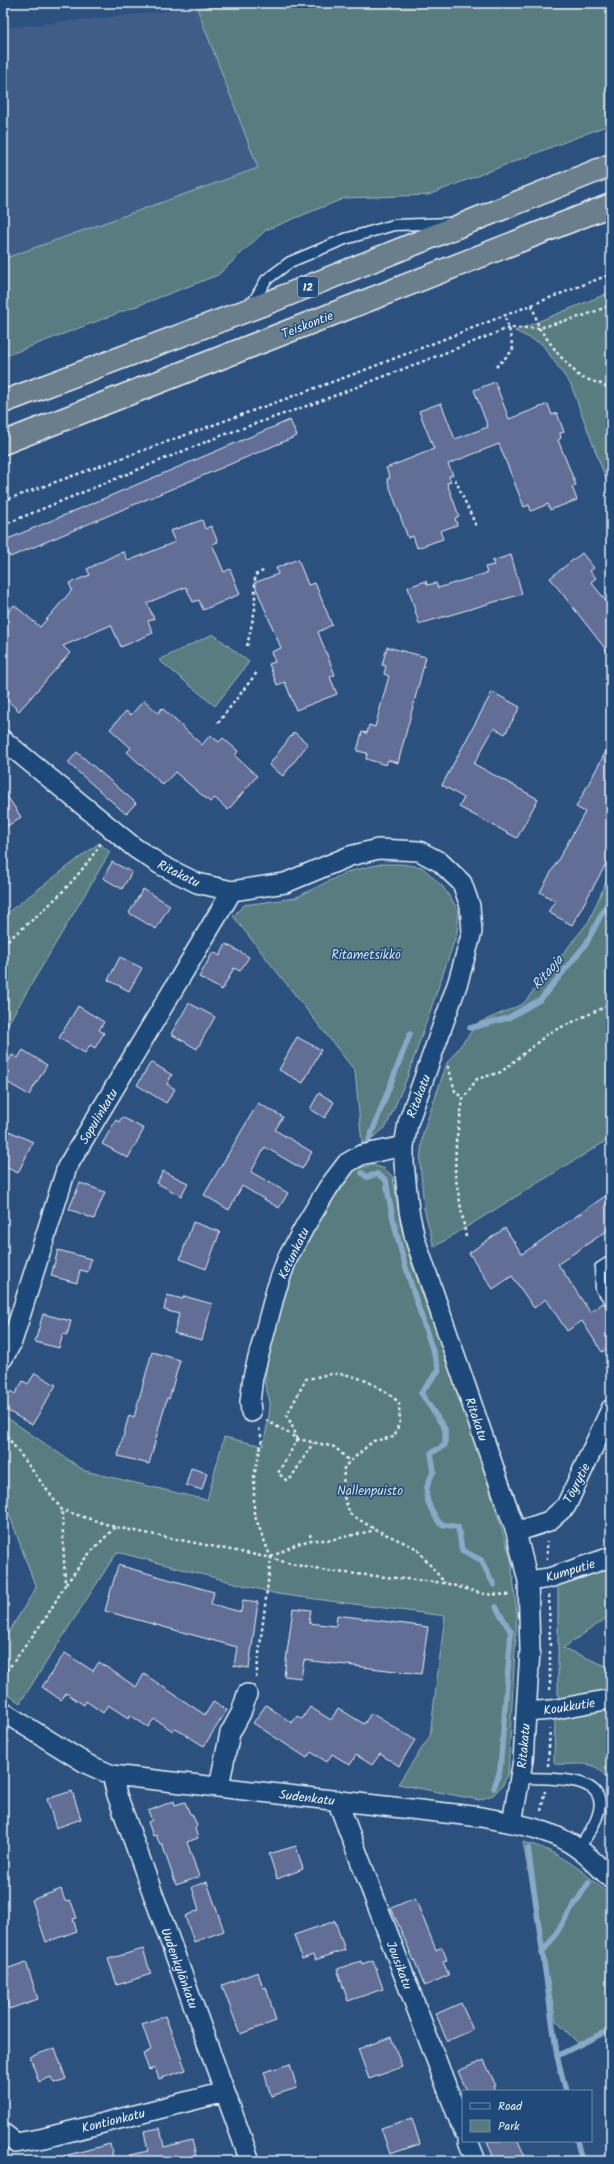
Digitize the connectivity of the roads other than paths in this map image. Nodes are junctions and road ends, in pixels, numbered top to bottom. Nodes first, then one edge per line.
1 (611, 166) edge
2 (611, 205) edge
3 (467, 223) junction
4 (248, 310) junction
5 (3, 402) edge
6 (3, 444) edge
7 (6, 749) edge
8 (232, 891) junction
9 (404, 1146) junction
10 (611, 1261) edge
11 (611, 1300) edge
12 (3, 1358) edge
13 (611, 1409) edge
14 (252, 1412) road end
15 (516, 1532) junction
16 (611, 1557) edge
17 (529, 1589) junction
18 (247, 1694) road end
19 (611, 1699) edge
20 (3, 1712) edge
21 (526, 1712) junction
22 (112, 1775) junction
23 (521, 1778) junction
24 (219, 1786) junction
25 (337, 1800) junction
26 (512, 1822) junction
27 (579, 1849) junction
28 (611, 1879) edge
29 (225, 2092) junction
30 (462, 2127) edge
31 (3, 2133) edge
32 (468, 2142) edge
33 (250, 2161) edge
34 (476, 2161) edge

1 - 3 highway, 12
2 - 6 highway, Teiskontie
3 - 4 highway, 12
3 - 4 lane
4 - 5 highway, 12
7 - 8 street, Ritakatu
8 - 9 street, Ritakatu
8 - 12 street, Sopulinkatu
9 - 14 street, Ketunkatu
9 - 15 street, Ritakatu
10 - 11 lane
13 - 15 street, Töyrytie
15 - 17 street, Ritakatu
16 - 17 street, Kumputie
17 - 21 street, Ritakatu
18 - 24 street
19 - 21 street, Koukkutie
20 - 22 street, Sudenkatu
21 - 23 street, Ritakatu
22 - 24 street, Sudenkatu
22 - 29 street, Uudenkylänkatu
23 - 26 street, Ritakatu
23 - 27 lane
24 - 25 street, Sudenkatu
25 - 26 street, Sudenkatu
25 - 30 street, Jousikatu
26 - 27 street, Sudenkatu
27 - 28 street, Sudenkatu
29 - 31 street, Kontionkatu
29 - 33 street, Uudenkylänkatu
32 - 34 street

